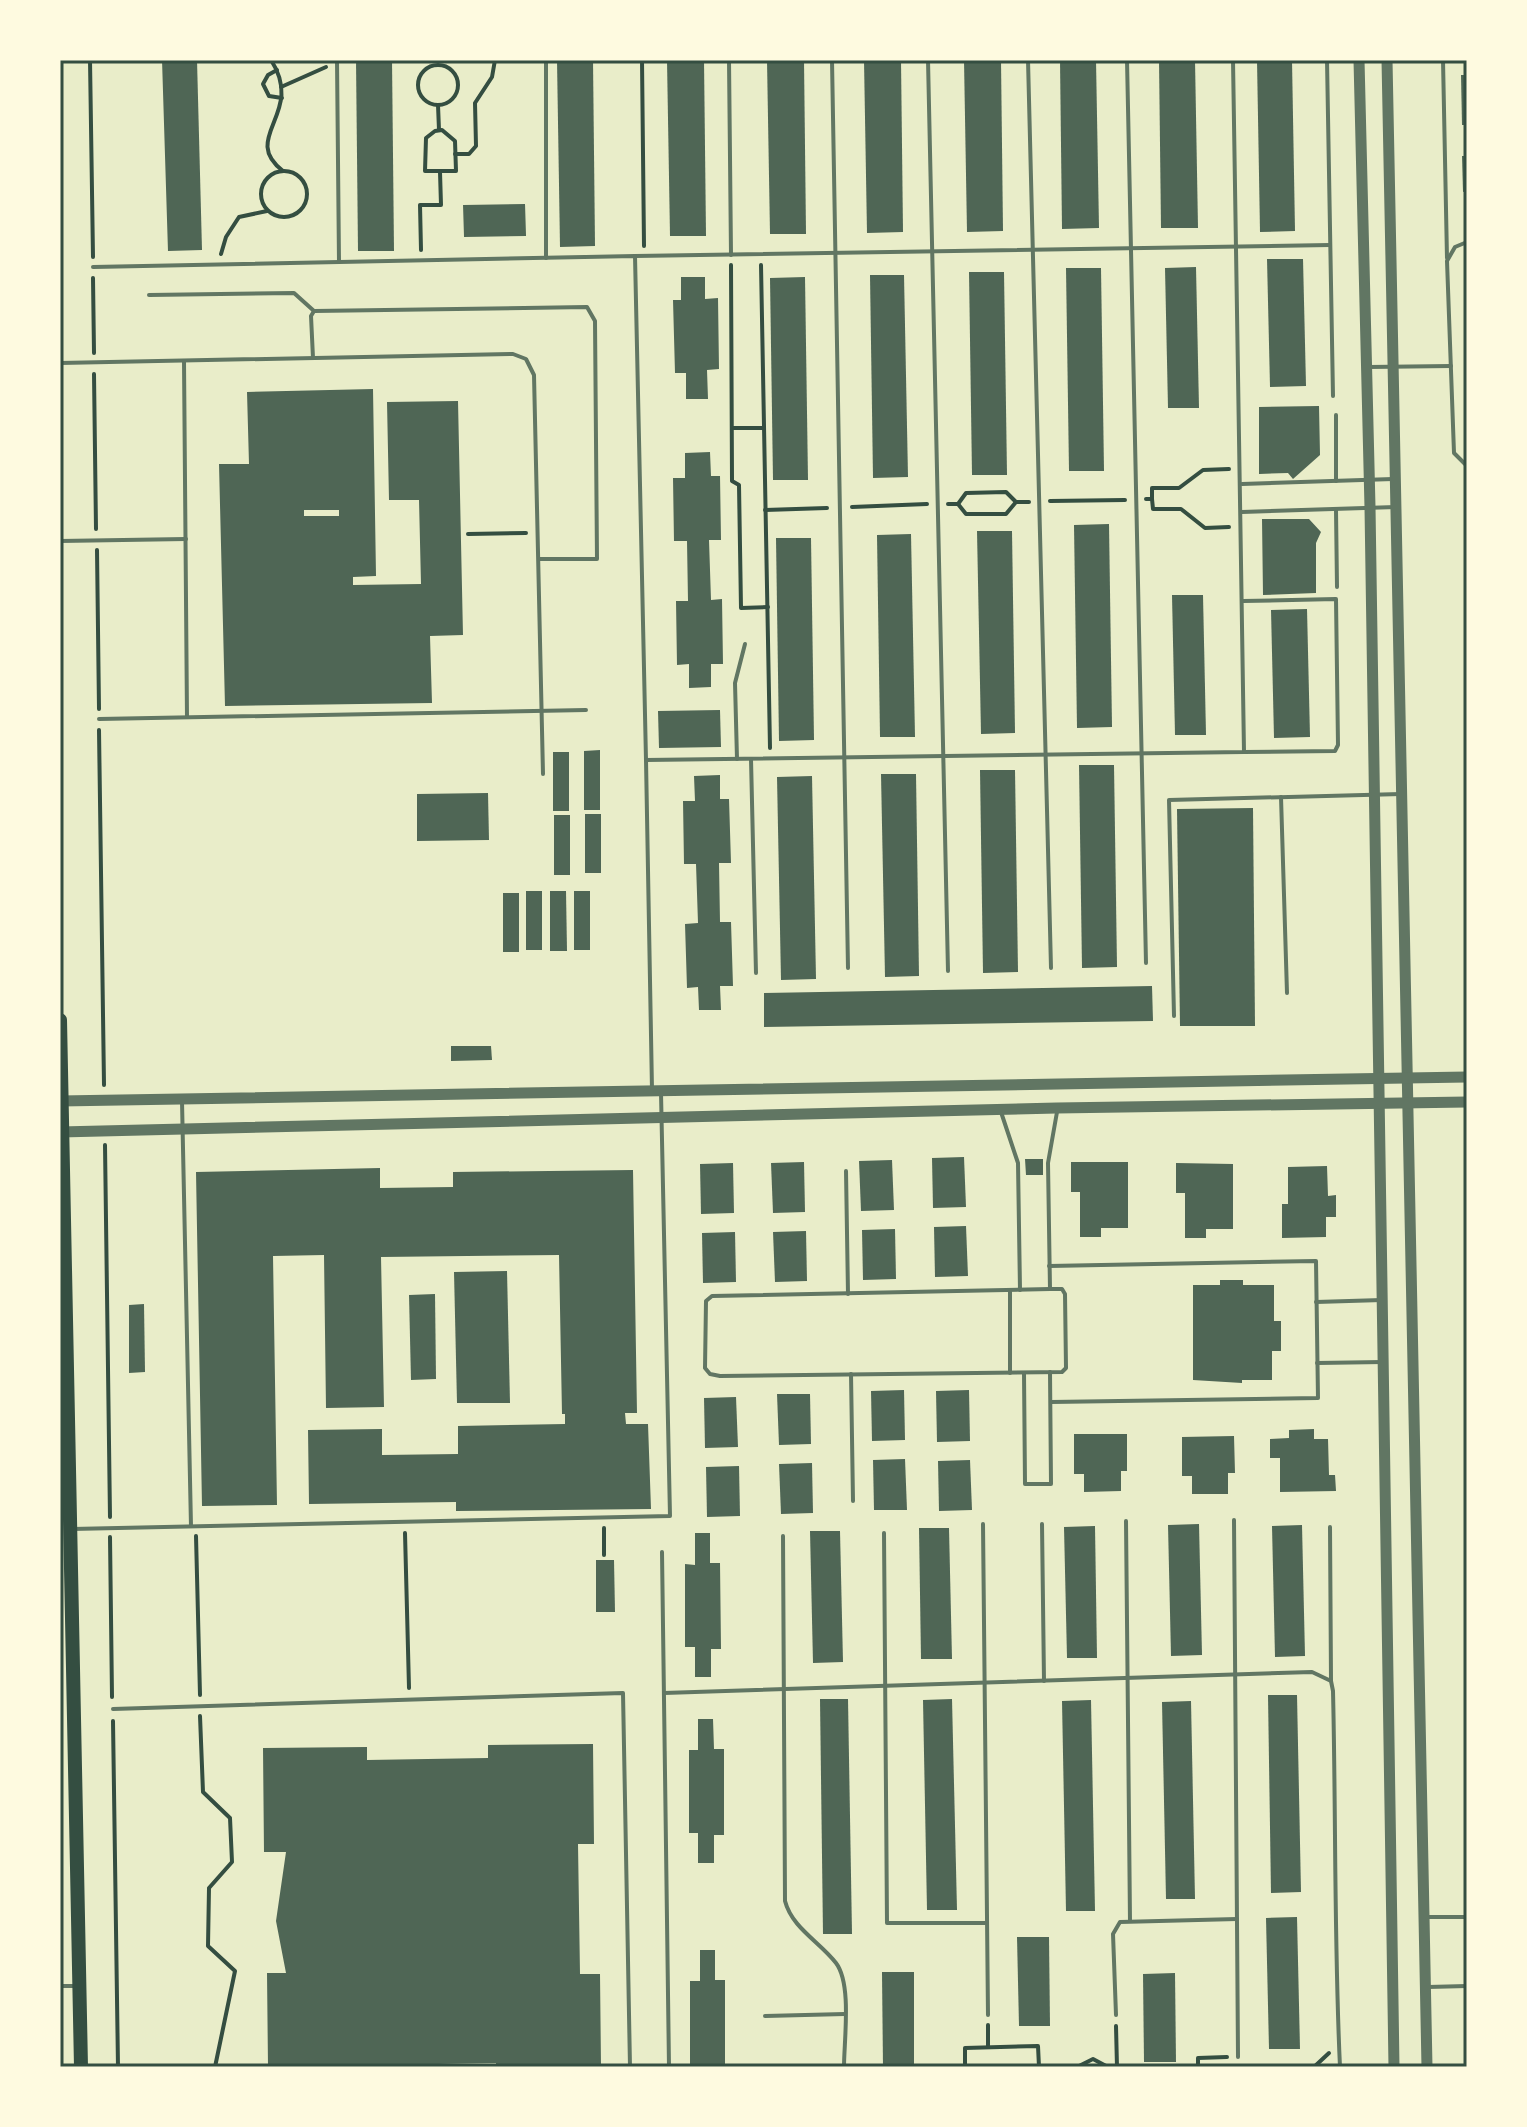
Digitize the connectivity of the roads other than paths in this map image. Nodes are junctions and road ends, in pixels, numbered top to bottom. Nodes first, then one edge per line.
1 (334, 60) edge
2 (546, 60) edge
3 (729, 60) edge
4 (832, 60) edge
5 (928, 60) edge
6 (1028, 60) edge
7 (1127, 60) edge
8 (1233, 60) edge
9 (1327, 60) edge
10 (1359, 60) edge
11 (1387, 60) edge
12 (1443, 60) edge
13 (1467, 242) edge
14 (1330, 245) junction
15 (1237, 246) junction
16 (1131, 248) junction
17 (1033, 250) junction
18 (932, 251) junction
19 (835, 253) junction
20 (731, 255) junction
21 (635, 256) junction
22 (546, 258) junction
23 (1447, 261) junction
24 (339, 262) junction
25 (93, 267) road end
26 (149, 295) dead end
27 (314, 311) junction
28 (313, 358) junction
29 (184, 361) junction
30 (60, 363) edge
31 (1451, 366) junction
32 (1366, 367) junction
33 (1393, 367) junction
34 (1333, 396) dead end
35 (1336, 415) dead end
36 (1467, 466) edge
37 (1395, 479) junction
38 (1369, 480) junction
39 (1336, 481) junction
40 (1242, 484) junction
41 (1370, 507) junction
42 (1397, 507) junction
43 (1336, 509) junction
44 (1242, 512) junction
45 (186, 539) junction
46 (60, 541) edge
47 (539, 559) junction
48 (1337, 587) dead end
49 (1243, 601) junction
50 (745, 644) dead end
51 (586, 710) dead end
52 (542, 712) junction
53 (187, 717) junction
54 (99, 719) road end
55 (1244, 752) junction
56 (1142, 754) junction
57 (1046, 755) junction
58 (944, 756) junction
59 (844, 758) junction
60 (737, 759) junction
61 (751, 759) junction
62 (646, 760) junction
63 (543, 774) dead end
64 (1403, 794) junction
65 (1374, 795) junction
66 (1281, 797) junction
67 (1146, 963) dead end
68 (848, 968) dead end
69 (1051, 968) dead end
70 (948, 971) dead end
71 (756, 973) dead end
72 (1287, 993) dead end
73 (1174, 1016) dead end
74 (60, 1020) edge
75 (1467, 1077) edge
76 (1408, 1078) junction
77 (1378, 1079) junction
78 (657, 1093) junction
79 (182, 1099) junction
80 (61, 1101) edge
81 (1467, 1102) edge
82 (1408, 1103) junction
83 (1379, 1104) junction
84 (1057, 1108) junction
85 (1000, 1109) junction
86 (662, 1118) junction
87 (183, 1130) junction
88 (61, 1132) edge
89 (846, 1171) dead end
90 (1049, 1266) junction
91 (1050, 1289) junction
92 (1010, 1290) junction
93 (1020, 1290) junction
94 (848, 1294) junction
95 (1382, 1300) junction
96 (1316, 1302) junction
97 (1383, 1362) junction
98 (1317, 1363) junction
99 (1050, 1372) junction
100 (1010, 1373) junction
101 (1024, 1373) junction
102 (851, 1374) junction
103 (1051, 1402) junction
104 (853, 1501) dead end
105 (1234, 1520) dead end
106 (1126, 1521) dead end
107 (983, 1524) dead end
108 (1042, 1524) dead end
109 (193, 1526) junction
110 (1330, 1527) dead end
111 (70, 1529) junction
112 (884, 1533) dead end
113 (783, 1536) dead end
114 (662, 1552) dead end
115 (1235, 1675) junction
116 (1128, 1678) junction
117 (1044, 1681) junction
118 (1331, 1681) junction
119 (985, 1682) junction
120 (885, 1685) junction
121 (784, 1688) junction
122 (664, 1693) junction
123 (113, 1709) road end
124 (1424, 1917) junction
125 (1467, 1917) edge
126 (1237, 1919) junction
127 (1130, 1921) junction
128 (987, 1923) junction
129 (79, 1985) junction
130 (60, 1986) edge
131 (1467, 1986) edge
132 (1425, 1987) junction
133 (845, 2014) junction
134 (988, 2015) road end
135 (1116, 2015) road end
136 (765, 2016) dead end
137 (1238, 2057) road end
138 (81, 2067) edge
139 (630, 2067) edge
140 (669, 2067) edge
141 (844, 2067) edge
142 (1340, 2067) edge
143 (1394, 2067) edge
144 (1427, 2067) edge

1 - 24 lane
2 - 22 lane
3 - 20 lane
4 - 19 lane
5 - 18 lane
6 - 17 lane
7 - 16 lane
8 - 15 lane
9 - 14 lane
10 - 32 street
11 - 33 street
12 - 23 lane
13 - 23 lane
14 - 15 lane
14 - 34 lane
15 - 16 lane
15 - 40 lane
16 - 17 lane
16 - 56 lane
17 - 18 lane
17 - 57 lane
18 - 19 lane
18 - 58 lane
19 - 20 lane
19 - 59 lane
20 - 21 lane
21 - 22 lane
21 - 62 lane
22 - 24 lane
23 - 31 lane
24 - 25 lane
26 - 27 lane
27 - 28 lane
27 - 47 lane
28 - 29 lane
28 - 47 lane
29 - 30 lane
29 - 45 lane
31 - 33 lane
31 - 36 lane
32 - 33 lane
32 - 38 street
33 - 37 street
35 - 39 lane
37 - 38 lane
37 - 42 street
38 - 39 lane
38 - 41 street
39 - 40 lane
40 - 44 lane
41 - 42 lane
41 - 43 lane
41 - 65 street
42 - 64 street
43 - 44 lane
43 - 48 lane
44 - 49 lane
45 - 46 lane
45 - 53 lane
47 - 52 lane
49 - 55 lane
49 - 55 lane
50 - 60 lane
51 - 52 lane
52 - 53 lane
52 - 63 lane
53 - 54 lane
55 - 56 lane
56 - 57 lane
56 - 67 lane
57 - 58 lane
57 - 69 lane
58 - 59 lane
58 - 70 lane
59 - 61 lane
59 - 68 lane
60 - 61 lane
60 - 62 lane
61 - 71 lane
62 - 78 lane
64 - 65 lane
64 - 76 street
65 - 66 lane
65 - 77 street
66 - 72 lane
66 - 73 lane
74 - 80 main road
75 - 76 street
76 - 77 street
76 - 82 street
77 - 78 street
77 - 83 street
78 - 79 street
78 - 86 lane
79 - 80 street
79 - 87 lane
80 - 88 main road
81 - 82 street
82 - 83 street
82 - 124 street
83 - 84 street
83 - 95 street
84 - 85 street
84 - 90 lane
85 - 86 street
85 - 93 lane
86 - 87 street
86 - 109 lane
87 - 88 street
87 - 109 lane
88 - 111 main road
89 - 94 lane
90 - 91 lane
90 - 96 lane
91 - 93 lane
91 - 99 lane
92 - 93 lane
92 - 94 lane
92 - 100 lane
94 - 102 lane
95 - 96 lane
95 - 97 street
96 - 98 lane
97 - 98 lane
97 - 143 street
98 - 103 lane
99 - 101 lane
99 - 103 lane
100 - 101 lane
100 - 102 lane
101 - 103 lane
102 - 104 lane
105 - 115 lane
106 - 116 lane
107 - 119 lane
108 - 117 lane
109 - 111 lane
110 - 118 lane
111 - 129 main road
112 - 120 lane
113 - 121 lane
114 - 122 lane
115 - 116 lane
115 - 118 lane
115 - 126 lane
116 - 117 lane
116 - 127 lane
117 - 119 lane
118 - 142 lane
119 - 120 lane
119 - 128 lane
120 - 121 lane
120 - 128 lane
121 - 122 lane
121 - 133 lane
122 - 140 lane
123 - 139 lane
124 - 125 lane
124 - 132 street
126 - 127 lane
126 - 137 lane
127 - 135 lane
128 - 134 lane
129 - 130 lane
129 - 138 main road
131 - 132 lane
132 - 144 street
133 - 136 lane
133 - 141 lane

